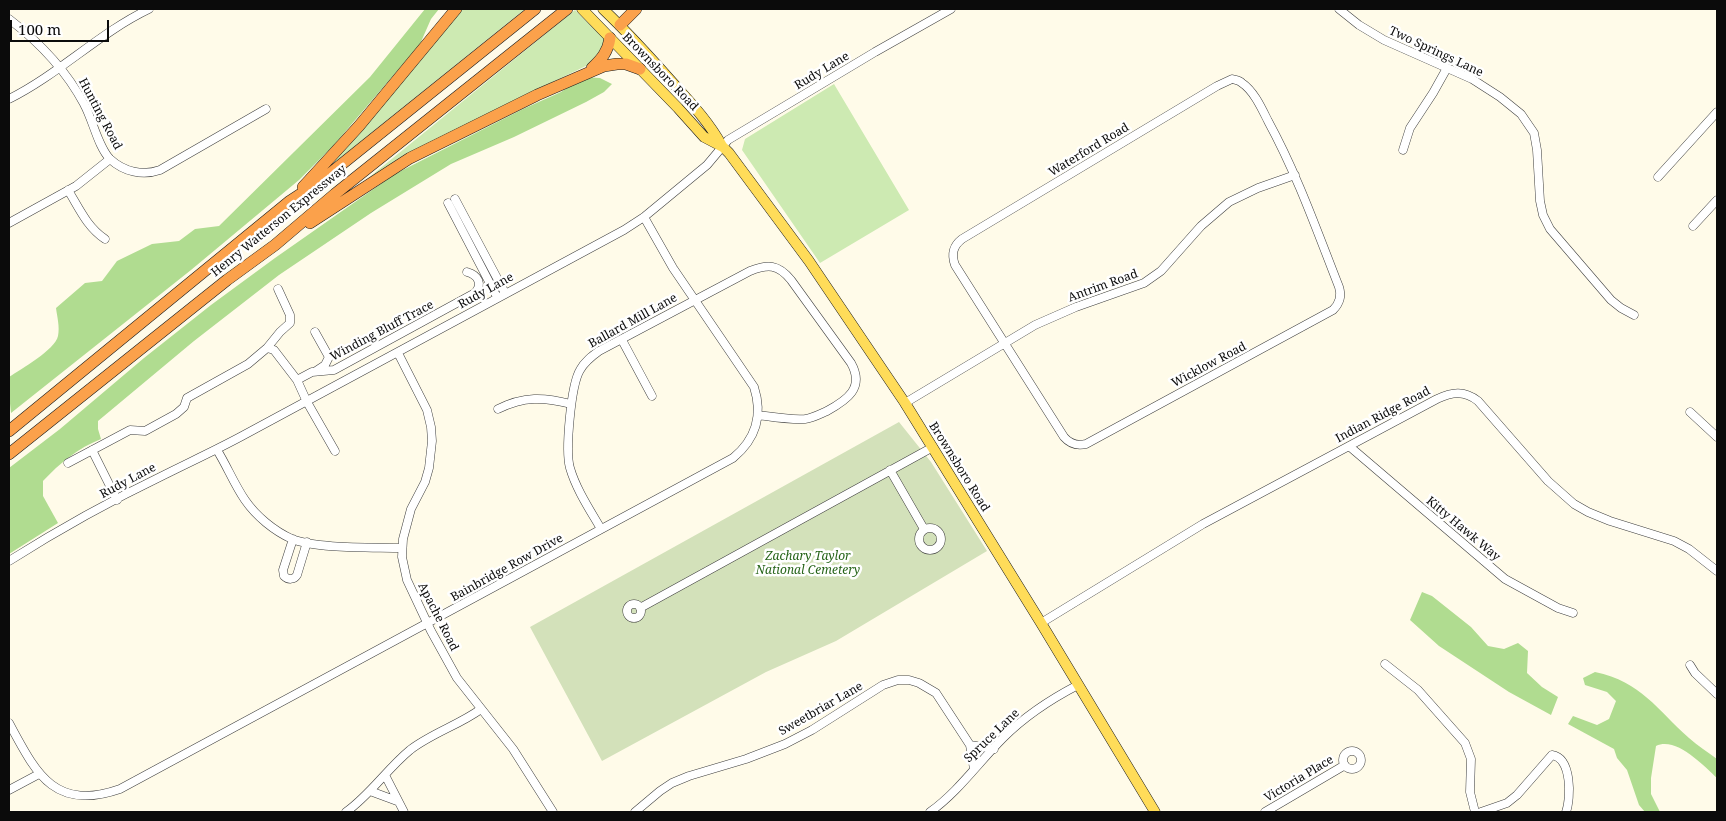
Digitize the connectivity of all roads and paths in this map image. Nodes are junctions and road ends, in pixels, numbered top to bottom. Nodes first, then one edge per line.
1 (149, 9) edge
2 (456, 9) edge
3 (536, 9) edge
4 (567, 9) edge
5 (582, 9) edge
6 (603, 9) edge
7 (636, 9) edge
8 (951, 9) edge
9 (1339, 9) edge
10 (9, 19) edge
11 (620, 25) junction
12 (610, 38) junction
13 (59, 67) junction
14 (1446, 68) junction
15 (640, 69) junction
16 (589, 71) junction
17 (9, 98) edge
18 (266, 109) dead end
19 (1717, 112) edge
20 (723, 147) junction
21 (1403, 150) dead end
22 (110, 159) junction
23 (1295, 175) junction
24 (1658, 178) dead end
25 (68, 190) junction
26 (1717, 200) edge
27 (290, 201) junction
28 (644, 217) junction
29 (9, 223) edge
30 (1693, 226) dead end
31 (104, 239) dead end
32 (275, 245) junction
33 (467, 272) dead end
34 (278, 289) dead end
35 (505, 293) junction
36 (497, 297) junction
37 (694, 300) junction
38 (1634, 315) dead end
39 (315, 332) dead end
40 (622, 340) junction
41 (1005, 344) junction
42 (267, 348) junction
43 (398, 354) junction
44 (316, 371) junction
45 (297, 380) junction
46 (652, 396) dead end
47 (307, 402) junction
48 (571, 404) junction
49 (905, 404) junction
50 (498, 409) dead end
51 (1690, 412) dead end
52 (758, 415) junction
53 (9, 431) edge
54 (1717, 437) edge
55 (1349, 446) junction
56 (933, 447) junction
57 (92, 450) junction
58 (217, 450) junction
59 (335, 451) dead end
60 (9, 454) edge
61 (68, 463) dead end
62 (890, 470) junction
63 (117, 500) junction
64 (601, 529) junction
65 (924, 529) dead end
66 (293, 539) junction
67 (307, 542) junction
68 (402, 548) junction
69 (9, 560) edge
70 (1717, 571) edge
71 (640, 608) dead end
72 (1573, 613) dead end
73 (1041, 623) junction
74 (428, 624) junction
75 (1385, 664) dead end
76 (1690, 665) dead end
77 (1078, 685) junction
78 (1717, 694) edge
79 (481, 709) junction
80 (9, 723) edge
81 (970, 745) junction
82 (994, 749) junction
83 (1345, 765) dead end
84 (974, 769) junction
85 (39, 774) junction
86 (385, 775) junction
87 (9, 790) edge
88 (370, 791) junction
89 (397, 801) junction
90 (1152, 811) edge
91 (346, 812) edge
92 (404, 812) edge
93 (553, 812) edge
94 (635, 812) edge
95 (930, 812) edge
96 (1265, 812) edge
97 (1475, 812) edge
98 (1481, 812) edge
99 (1566, 812) edge

1 - 13 street
2 - 27 highway
3 - 27 highway, Henry Watterson Expressway
4 - 32 highway, Henry Watterson Expressway
5 - 12 main road, Brownsboro Road
6 - 11 main road, Brownsboro Road
7 - 11 highway
8 - 20 street, Rudy Lane
9 - 14 street, Two Springs Lane
10 - 13 street, Hunting Road
11 - 12 main road
11 - 20 main road, Brownsboro Road
12 - 15 main road, Brownsboro Road
12 - 16 highway
13 - 17 street
13 - 22 street, Hunting Road
14 - 21 street
14 - 38 street, Two Springs Lane
15 - 16 highway
15 - 20 main road, Brownsboro Road
16 - 32 highway
18 - 22 street, Hunting Road
19 - 24 street
20 - 28 street, Rudy Lane
20 - 49 main road, Brownsboro Road
22 - 25 street
23 - 41 street, Antrim Road
23 - 41 street, Waterford Road
23 - 41 street, Wicklow Road
25 - 29 street
25 - 31 street
26 - 30 street
27 - 53 highway, Henry Watterson Expressway
28 - 35 street, Rudy Lane
28 - 37 street, Bainbridge Row Drive
32 - 60 highway, Henry Watterson Expressway
33 - 44 street, Winding Bluff Trace
34 - 42 street
35 - 36 street, Rudy Lane
35 - 36 street
36 - 43 street, Rudy Lane
37 - 40 street, Ballard Mill Lane
37 - 52 street, Bainbridge Row Drive
37 - 52 street, Ballard Mill Lane
39 - 44 street
40 - 46 street
40 - 48 street, Ballard Mill Lane
41 - 49 street, Antrim Road
42 - 45 street
42 - 57 street
43 - 47 street, Rudy Lane
43 - 68 street, Apache Road
44 - 45 street, Winding Bluff Trace
45 - 47 street
47 - 58 street, Rudy Lane
47 - 59 street
48 - 50 street
48 - 64 street, Ballard Mill Lane
49 - 56 main road, Brownsboro Road
51 - 54 street
52 - 64 street, Bainbridge Row Drive
55 - 70 street, Indian Ridge Road
55 - 72 street, Kitty Hawk Way
55 - 73 street, Indian Ridge Road
56 - 62 street
56 - 73 main road, Brownsboro Road
57 - 61 street
57 - 63 street
58 - 63 street, Rudy Lane
58 - 66 street
62 - 65 street
62 - 71 street
63 - 69 street, Rudy Lane
64 - 74 street, Bainbridge Row Drive
66 - 67 street
66 - 67 street
67 - 68 street
68 - 74 street, Apache Road
73 - 77 main road, Brownsboro Road
74 - 79 street, Apache Road
74 - 85 street, Bainbridge Row Drive
75 - 97 street
76 - 78 street
77 - 82 street, Spruce Lane
77 - 90 main road, Brownsboro Road
79 - 86 street
79 - 93 street, Apache Road
80 - 85 street
81 - 82 street
81 - 84 street, Sweetbriar Lane
81 - 94 street, Sweetbriar Lane
82 - 84 street, Spruce Lane
83 - 96 street, Victoria Place
84 - 95 street, Spruce Lane
85 - 87 street
86 - 88 street
86 - 89 street
88 - 89 street
88 - 91 street
89 - 92 street
98 - 99 street

